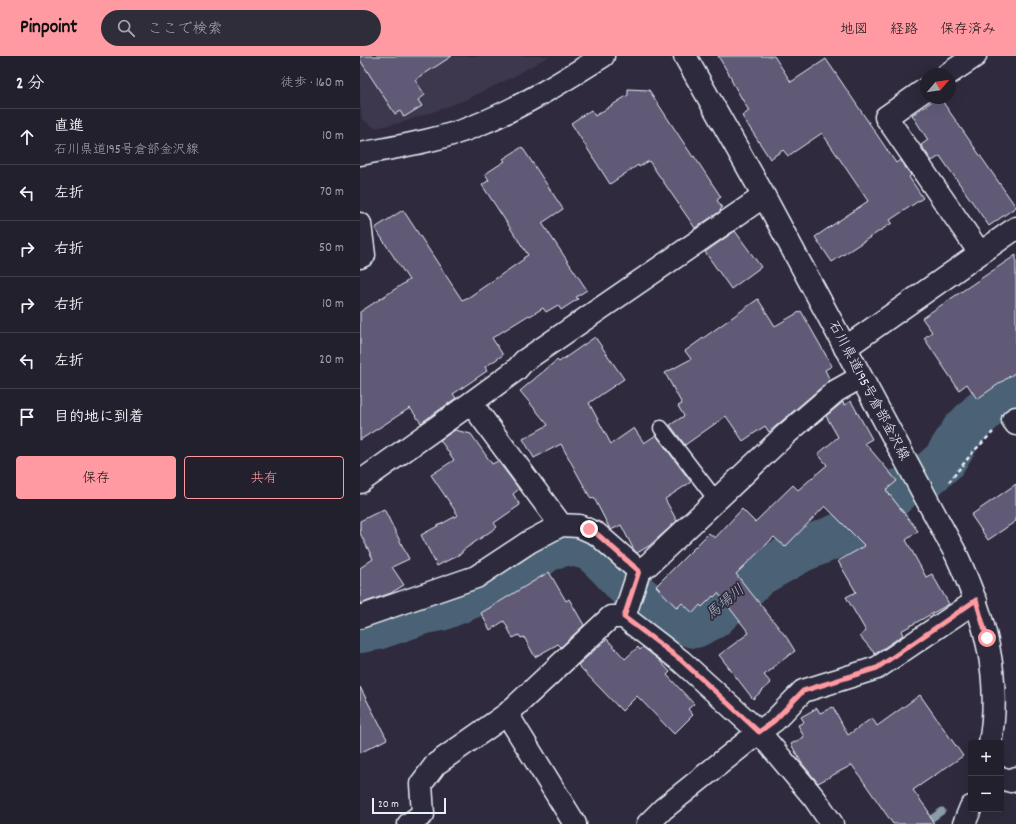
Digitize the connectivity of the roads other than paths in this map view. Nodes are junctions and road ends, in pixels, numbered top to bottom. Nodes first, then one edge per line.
1 (603, 56) edge
2 (685, 56) edge
3 (975, 56) edge
4 (956, 69) edge
5 (920, 94) edge
6 (360, 154) edge
7 (764, 196) junction
8 (360, 224) edge
9 (1016, 228) edge
10 (980, 253) junction
11 (360, 257) edge
12 (845, 348) junction
13 (861, 377) junction
14 (471, 403) junction
15 (661, 428) dead end
16 (360, 482) edge
17 (718, 499) junction
18 (560, 526) junction
19 (638, 574) junction
20 (976, 600) junction
21 (627, 611) junction
22 (360, 617) edge
23 (507, 714) junction
24 (759, 732) junction
25 (990, 740) edge
26 (1016, 778) edge
27 (1004, 779) edge
28 (969, 812) edge
29 (409, 824) edge
30 (575, 824) edge
31 (648, 824) edge
32 (832, 824) edge
33 (964, 824) edge

1 - 6 street
2 - 7 street, 石川県道195号倉部金沢線
3 - 4 street
5 - 10 street
7 - 12 street, 石川県道195号倉部金沢線
7 - 14 street
8 - 11 street
9 - 10 street
10 - 12 street
12 - 13 street, 石川県道195号倉部金沢線
13 - 17 street
13 - 20 street, 石川県道195号倉部金沢線
14 - 16 street
14 - 18 street
15 - 17 lane
17 - 19 street
18 - 19 street
18 - 22 street
19 - 21 street
20 - 24 street
20 - 25 street, 石川県道195号倉部金沢線
21 - 23 street
21 - 24 street
23 - 29 street
23 - 30 street
24 - 31 street
24 - 32 street
26 - 27 street
28 - 33 street

